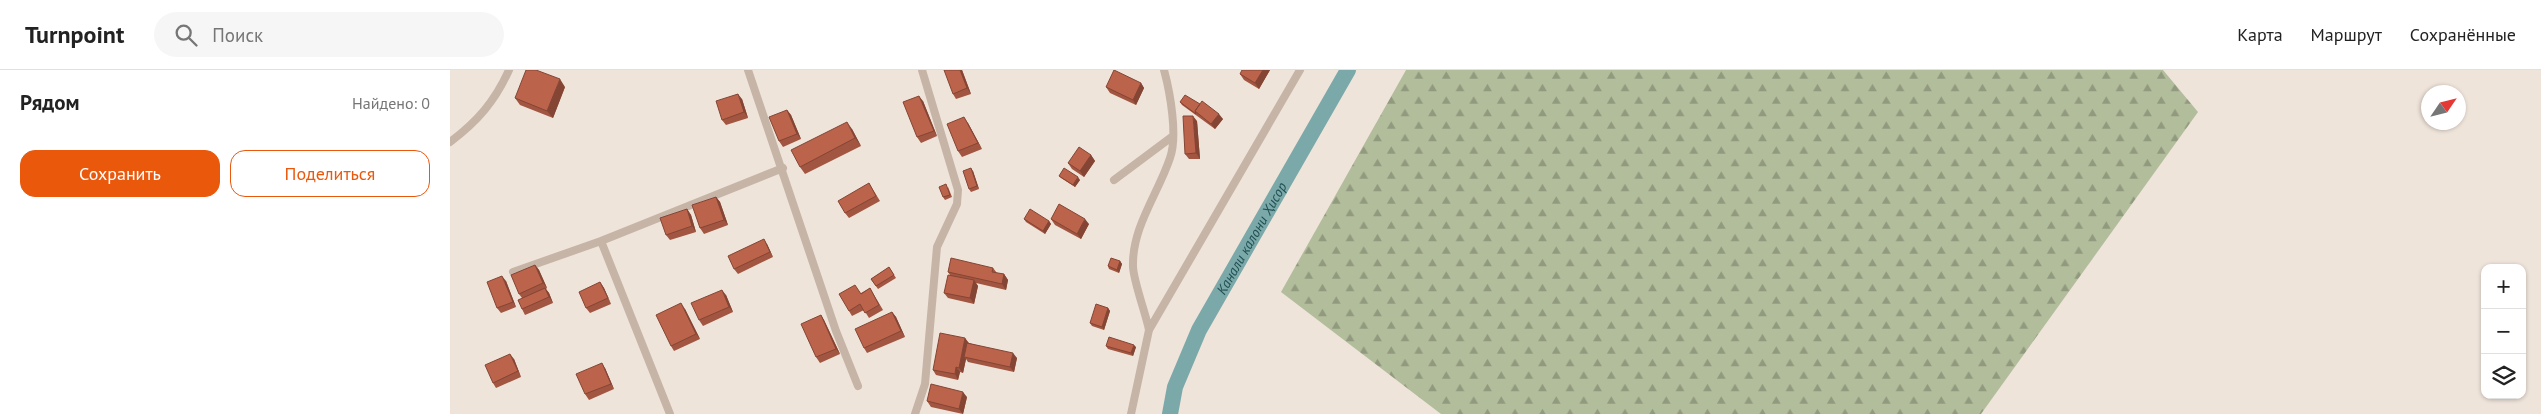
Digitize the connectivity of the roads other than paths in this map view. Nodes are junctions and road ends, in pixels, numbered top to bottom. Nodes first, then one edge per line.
1 (509, 70) edge
2 (748, 70) edge
3 (922, 70) edge
4 (1164, 70) edge
5 (1300, 70) edge
6 (1172, 136) junction
7 (450, 142) edge
8 (783, 168) junction
9 (1114, 180) dead end
10 (601, 241) junction
11 (513, 272) edge
12 (1149, 330) junction
13 (858, 386) dead end
14 (670, 414) edge
15 (915, 414) edge
16 (1131, 414) edge

1 - 7 lane
2 - 8 lane
3 - 15 lane
4 - 6 lane
5 - 12 lane
6 - 9 lane
6 - 12 lane
8 - 10 lane
8 - 13 lane
10 - 11 lane
10 - 14 lane
12 - 16 lane

